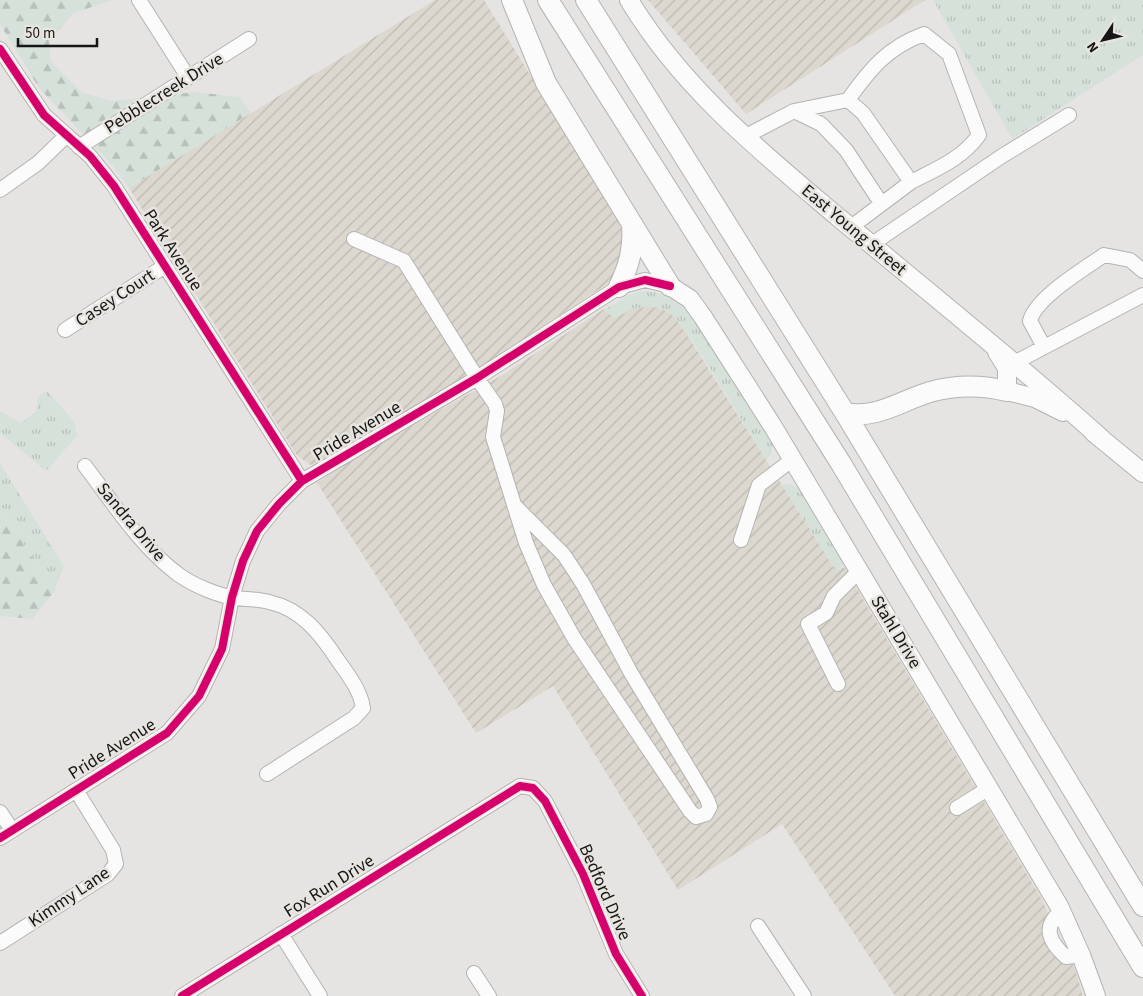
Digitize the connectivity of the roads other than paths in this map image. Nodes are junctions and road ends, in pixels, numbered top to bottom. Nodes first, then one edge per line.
1 (139, 0) edge
2 (512, 0) edge
3 (548, 0) edge
4 (586, 0) edge
5 (629, 0) edge
6 (249, 39) dead end
7 (0, 49) edge
8 (188, 77) junction
9 (848, 100) junction
10 (794, 111) junction
11 (1068, 115) dead end
12 (66, 136) junction
13 (744, 137) junction
14 (79, 147) junction
15 (911, 182) junction
16 (0, 190) edge
17 (881, 203) junction
18 (632, 224) junction
19 (851, 227) junction
20 (354, 239) dead end
21 (872, 244) junction
22 (165, 266) junction
23 (1143, 271) edge
24 (670, 286) junction
25 (619, 287) junction
26 (1143, 295) edge
27 (66, 330) dead end
28 (994, 347) junction
29 (1044, 348) junction
30 (1014, 363) junction
31 (476, 378) junction
32 (1007, 391) junction
33 (845, 413) junction
34 (1102, 439) junction
35 (792, 459) junction
36 (85, 466) dead end
37 (1143, 473) edge
38 (302, 481) junction
39 (516, 507) junction
40 (741, 540) dead end
41 (859, 571) junction
42 (232, 597) junction
43 (838, 684) dead end
44 (267, 774) dead end
45 (989, 788) junction
46 (76, 790) junction
47 (543, 798) joint
48 (957, 808) dead end
49 (0, 812) edge
50 (12, 830) junction
51 (0, 838) edge
52 (1143, 906) edge
53 (758, 926) dead end
54 (281, 934) junction
55 (0, 943) edge
56 (1143, 967) edge
57 (474, 973) dead end
58 (182, 996) edge
59 (320, 996) edge
60 (489, 996) edge
61 (642, 996) edge
62 (804, 996) edge
63 (1096, 996) edge

1 - 8 street
2 - 18 highway
3 - 56 highway
4 - 33 highway
5 - 13 main road, East Young Street
6 - 8 street, Pebblecreek Drive
7 - 12 street, Park Avenue
8 - 14 street, Pebblecreek Drive
9 - 10 street
9 - 15 street
9 - 15 street
10 - 13 street
10 - 17 street
11 - 21 street
12 - 14 street, Park Avenue
12 - 16 street
13 - 19 main road, East Young Street
14 - 22 street, Park Avenue
15 - 17 street
17 - 19 street
18 - 24 highway
18 - 25 highway
19 - 21 main road, East Young Street
20 - 31 street
21 - 28 main road, East Young Street
22 - 27 street, Casey Court
22 - 38 street, Park Avenue
23 - 29 street
24 - 25 street, Pride Avenue
24 - 35 main road, Stahl Drive
25 - 31 street, Pride Avenue
26 - 29 street
28 - 30 main road, East Young Street
28 - 32 main road
29 - 30 street
30 - 34 main road, East Young Street
31 - 38 street, Pride Avenue
31 - 39 street
32 - 33 highway
32 - 34 main road, East Young Street
33 - 52 highway
34 - 37 main road, East Young Street
35 - 40 street
35 - 41 main road, Stahl Drive
36 - 42 street, Sandra Drive
38 - 42 street, Pride Avenue
39 - 39 street
41 - 43 street
41 - 45 main road, Stahl Drive
42 - 44 street, Sandra Drive
42 - 46 street, Pride Avenue
45 - 48 street
45 - 63 main road, Stahl Drive
46 - 50 street, Pride Avenue
46 - 55 street, Kimmy Lane
47 - 54 street, Fox Run Drive
47 - 61 street, Bedford Drive
49 - 50 street
50 - 51 street, Pride Avenue
53 - 62 street
54 - 58 street, Fox Run Drive
54 - 59 street
57 - 60 street

